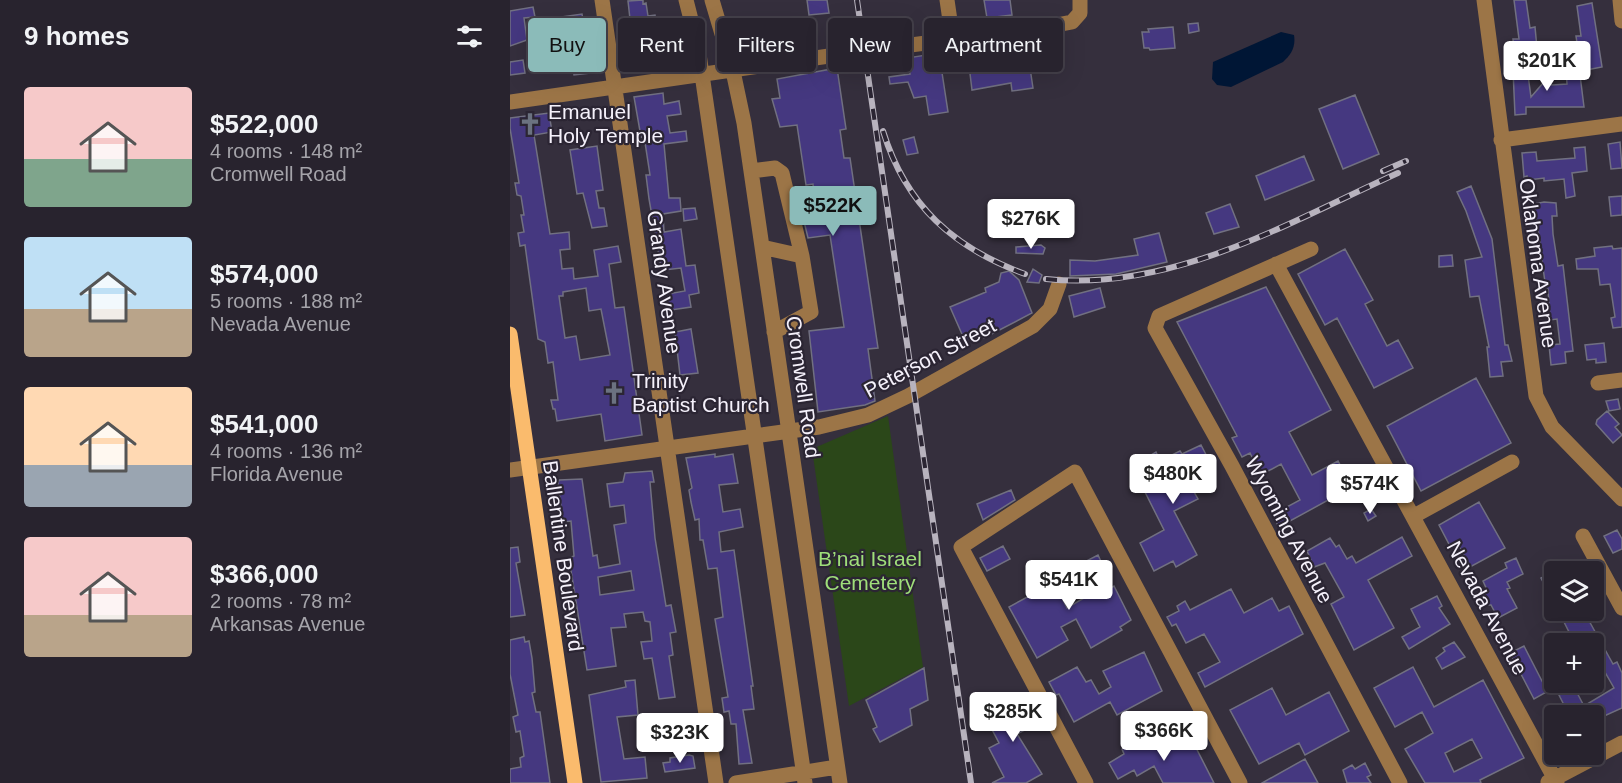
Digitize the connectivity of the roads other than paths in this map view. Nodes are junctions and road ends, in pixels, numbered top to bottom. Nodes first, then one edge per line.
1 (602, 0) edge
2 (686, 0) edge
3 (712, 0) edge
4 (947, 0) edge
5 (1080, 0) edge
6 (1484, 0) edge
7 (1620, 0) edge
8 (717, 18) edge
9 (950, 18) edge
10 (1622, 21) edge
11 (1063, 24) edge
12 (924, 44) edge
13 (816, 58) edge
14 (725, 72) edge
15 (733, 72) edge
16 (702, 75) junction
17 (614, 87) junction
18 (510, 102) edge
19 (1622, 124) edge
20 (1501, 140) junction
21 (751, 171) junction
22 (762, 247) junction
23 (1311, 249) dead end
24 (802, 256) junction
25 (1276, 264) junction
26 (1059, 284) dead end
27 (774, 332) junction
28 (510, 334) edge
29 (1622, 380) edge
30 (1598, 382) dead end
31 (788, 431) junction
32 (754, 436) junction
33 (666, 448) junction
34 (1512, 462) dead end
35 (529, 468) junction
36 (510, 470) edge
37 (1622, 499) edge
38 (1414, 516) junction
39 (1583, 536) dead end
40 (1622, 608) edge
41 (1622, 743) edge
42 (837, 767) junction
43 (804, 778) edge
44 (1553, 781) edge
45 (575, 783) edge
46 (716, 783) edge
47 (736, 783) edge
48 (840, 783) edge
49 (1086, 783) edge
50 (1240, 783) edge
51 (1400, 783) edge

1 - 17 street, Grandy Avenue
2 - 16 street
3 - 8 street, Cromwell Road
4 - 9 street
5 - 11 street
6 - 20 street, Oklahoma Avenue
7 - 10 street
12 - 13 street
14 - 16 street
15 - 21 street, Cromwell Road
16 - 17 street
16 - 32 street
17 - 18 street
17 - 33 street, Grandy Avenue
19 - 20 street
20 - 37 street, Oklahoma Avenue
21 - 22 street, Cromwell Road
21 - 24 street
22 - 24 street
22 - 27 street, Cromwell Road
23 - 25 street, Wyoming Avenue
24 - 27 street
25 - 38 street, Nevada Avenue
25 - 51 street, Wyoming Avenue
26 - 31 street, Peterson Street
27 - 31 street, Cromwell Road
28 - 35 main road, Ballentine Boulevard
29 - 30 street
31 - 32 street, Peterson Street
31 - 42 street, Cromwell Road
32 - 33 street, Peterson Street
32 - 43 street
33 - 35 street, Peterson Street
33 - 46 street, Grandy Avenue
34 - 38 street
35 - 36 street, Peterson Street
35 - 45 main road, Ballentine Boulevard
38 - 44 street, Nevada Avenue
39 - 40 street
41 - 44 street
42 - 43 street
42 - 48 street, Cromwell Road
43 - 47 street
49 - 50 street

